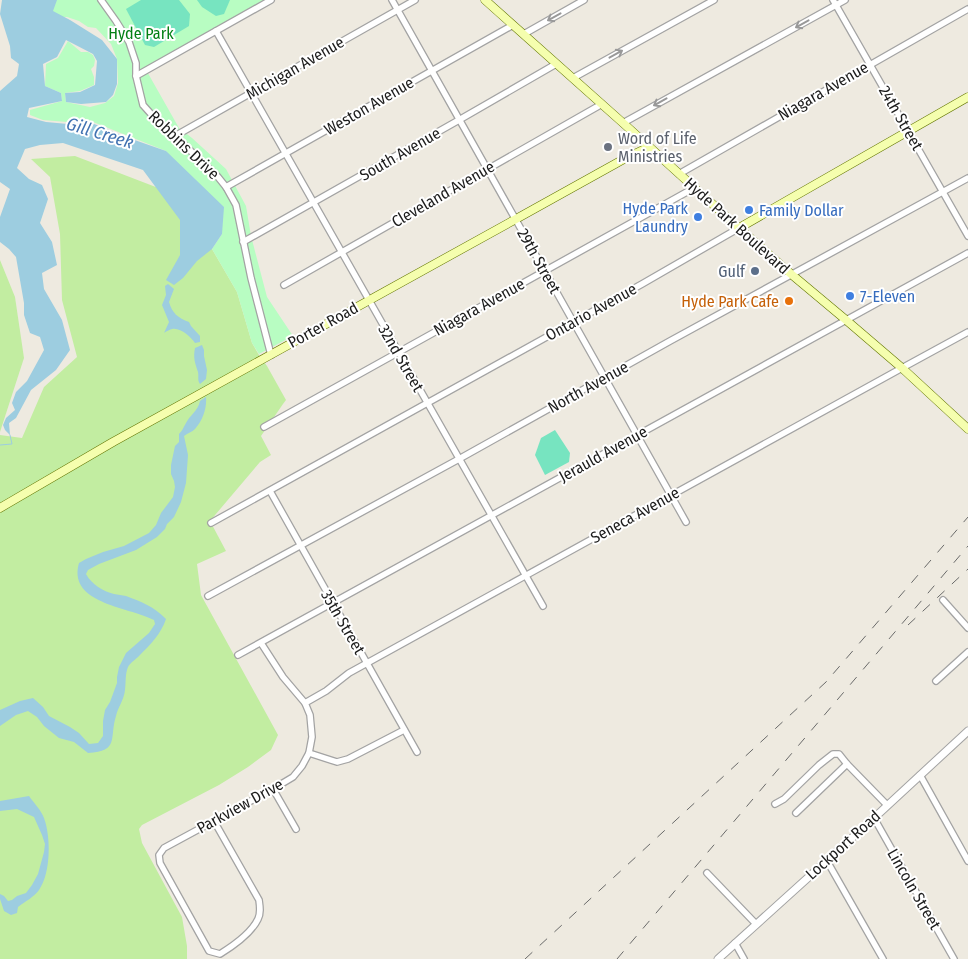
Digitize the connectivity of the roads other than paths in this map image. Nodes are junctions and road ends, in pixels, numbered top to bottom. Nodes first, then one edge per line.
1 (101, 0) edge
2 (271, 0) edge
3 (392, 0) edge
4 (415, 0) edge
5 (485, 0) edge
6 (584, 0) edge
7 (714, 0) edge
8 (845, 0) edge
9 (835, 2) edge
10 (968, 9) edge
11 (397, 10) junction
12 (513, 25) junction
13 (216, 31) junction
14 (524, 34) junction
15 (556, 64) junction
16 (870, 64) junction
17 (431, 71) junction
18 (136, 76) junction
19 (573, 78) junction
20 (251, 93) junction
21 (968, 97) edge
22 (602, 104) junction
23 (460, 120) junction
24 (623, 123) junction
25 (908, 131) junction
26 (175, 136) junction
27 (649, 147) junction
28 (286, 153) junction
29 (487, 170) junction
30 (679, 174) junction
31 (968, 178) edge
32 (226, 187) junction
33 (694, 188) junction
34 (943, 192) junction
35 (314, 203) junction
36 (516, 219) junction
37 (739, 228) junction
38 (968, 236) edge
39 (243, 242) junction
40 (342, 252) junction
41 (968, 253) edge
42 (544, 271) junction
43 (791, 274) junction
44 (284, 285) dead end
45 (368, 300) junction
46 (846, 320) junction
47 (574, 322) junction
48 (968, 332) edge
49 (398, 352) junction
50 (271, 355) junction
51 (902, 368) junction
52 (605, 378) junction
53 (427, 404) junction
54 (264, 427) dead end
55 (968, 429) edge
56 (637, 434) junction
57 (459, 459) junction
58 (270, 491) junction
59 (672, 495) junction
60 (0, 508) edge
61 (491, 515) junction
62 (686, 522) dead end
63 (211, 523) dead end
64 (300, 547) junction
65 (525, 575) junction
66 (208, 596) dead end
67 (944, 600) dead end
68 (332, 602) junction
69 (543, 606) dead end
70 (968, 628) edge
71 (261, 642) junction
72 (968, 652) edge
73 (238, 655) dead end
74 (367, 663) junction
75 (936, 681) dead end
76 (305, 703) junction
77 (404, 730) junction
78 (967, 733) edge
79 (417, 752) dead end
80 (309, 753) junction
81 (847, 764) junction
82 (920, 776) junction
83 (273, 789) junction
84 (775, 804) dead end
85 (888, 805) junction
86 (796, 813) dead end
87 (874, 818) junction
88 (214, 821) junction
89 (296, 829) dead end
90 (827, 861) junction
91 (968, 861) edge
92 (707, 873) dead end
93 (756, 924) junction
94 (735, 943) junction
95 (718, 959) edge
96 (744, 959) edge
97 (883, 959) edge
98 (954, 959) edge

1 - 18 street, Robbins Drive
2 - 13 street
3 - 11 street, 29th Street
4 - 11 street, Michigan Avenue
5 - 12 main road, Hyde Park Boulevard
6 -> 14 street
19 -> 7 street
8 - 9 street
9 - 16 street, 24th Street
9 -> 24 street
10 - 16 street, Niagara Avenue
11 - 17 street, 29th Street
11 - 20 street, Michigan Avenue
12 - 14 main road, Hyde Park Boulevard
12 - 17 street, Weston Avenue
13 - 18 street
13 - 20 street, 32nd Street
14 - 15 main road, Hyde Park Boulevard
15 - 19 main road, Hyde Park Boulevard
15 - 23 street, South Avenue
16 - 25 street, 24th Street
16 - 30 street, Niagara Avenue
17 - 23 street, 29th Street
17 - 28 street, Weston Avenue
18 - 26 street, Robbins Drive
19 - 22 main road, Hyde Park Boulevard
20 - 26 street, Michigan Avenue
20 - 28 street, 32nd Street
21 - 25 main road, Ontario Avenue
22 - 24 main road, Hyde Park Boulevard
22 - 29 street, Cleveland Avenue
23 - 29 street, 29th Street
23 - 35 street, South Avenue
24 - 27 main road, Hyde Park Boulevard
25 - 34 street, 24th Street
25 - 37 main road, Ontario Avenue
26 - 32 street, Robbins Drive
27 - 30 main road, Hyde Park Boulevard
27 - 36 main road, Porter Road
28 - 32 street, Weston Avenue
28 - 35 street, 32nd Street
29 - 36 street, 29th Street
29 - 40 street, Cleveland Avenue
30 - 33 main road, Hyde Park Boulevard
31 - 34 street, North Avenue
32 - 39 street, Robbins Drive
33 - 37 main road, Hyde Park Boulevard
33 - 42 street, Niagara Avenue
34 - 38 street, 24th Street
34 - 43 street, North Avenue
35 - 39 street, South Avenue
35 - 40 street, 32nd Street
36 - 42 street, 29th Street
36 - 45 main road, Porter Road
37 - 43 main road, Hyde Park Boulevard
37 - 47 street, Ontario Avenue
39 - 50 street, Robbins Drive
40 - 44 street, Cleveland Avenue
40 - 45 street, 32nd Street
41 - 46 street, Jerauld Avenue
42 - 47 street, 29th Street
42 - 49 street, Niagara Avenue
43 - 46 main road, Hyde Park Boulevard
43 - 52 street, North Avenue
45 - 49 street, 32nd Street
45 - 50 main road, Porter Road
46 - 51 main road, Hyde Park Boulevard
46 - 56 street, Jerauld Avenue
47 - 52 street, 29th Street
47 - 53 street, Ontario Avenue
48 - 51 street, Seneca Avenue
49 - 53 street, 32nd Street
49 - 54 street, Niagara Avenue
50 - 60 main road, Porter Road
51 - 55 main road, Hyde Park Boulevard
51 - 59 street, Seneca Avenue
52 - 56 street, 29th Street
52 - 57 street, North Avenue
53 - 57 street, 32nd Street
53 - 58 street, Ontario Avenue
56 - 59 street, 29th Street
56 - 61 street, Jerauld Avenue
57 - 61 street, 32nd Street
57 - 64 street, North Avenue
58 - 63 street, Ontario Avenue
58 - 64 street, 35th Street
59 - 62 street, 29th Street
59 - 65 street, Seneca Avenue
61 - 65 street, 32nd Street
61 - 68 street, Jerauld Avenue
64 - 66 street, North Avenue
64 - 68 street, 35th Street
65 - 69 street, 32nd Street
65 - 74 street, Seneca Avenue
67 - 70 street
68 - 71 street, Jerauld Avenue
68 - 74 street, 35th Street
71 - 73 street, Jerauld Avenue
71 - 76 street, Parkview Drive
72 - 75 street
74 - 76 street, Seneca Avenue
74 - 77 street, 35th Street
76 - 80 street, Parkview Drive
77 - 79 street, 35th Street
77 - 80 street
78 - 82 street, Lockport Road
80 - 83 street, Parkview Drive
81 - 84 street
81 - 85 street
81 - 86 street
82 - 85 street, Lockport Road
82 - 91 street
83 - 88 street, Parkview Drive
83 - 89 street
85 - 87 street, Lockport Road
87 - 90 street, Lockport Road
87 - 98 street, Lincoln Street
88 - 88 street, Parkview Drive
90 - 93 street, Lockport Road
90 - 97 street
92 - 93 street
93 - 94 street, Lockport Road
94 - 95 street, Lockport Road
94 - 96 street

